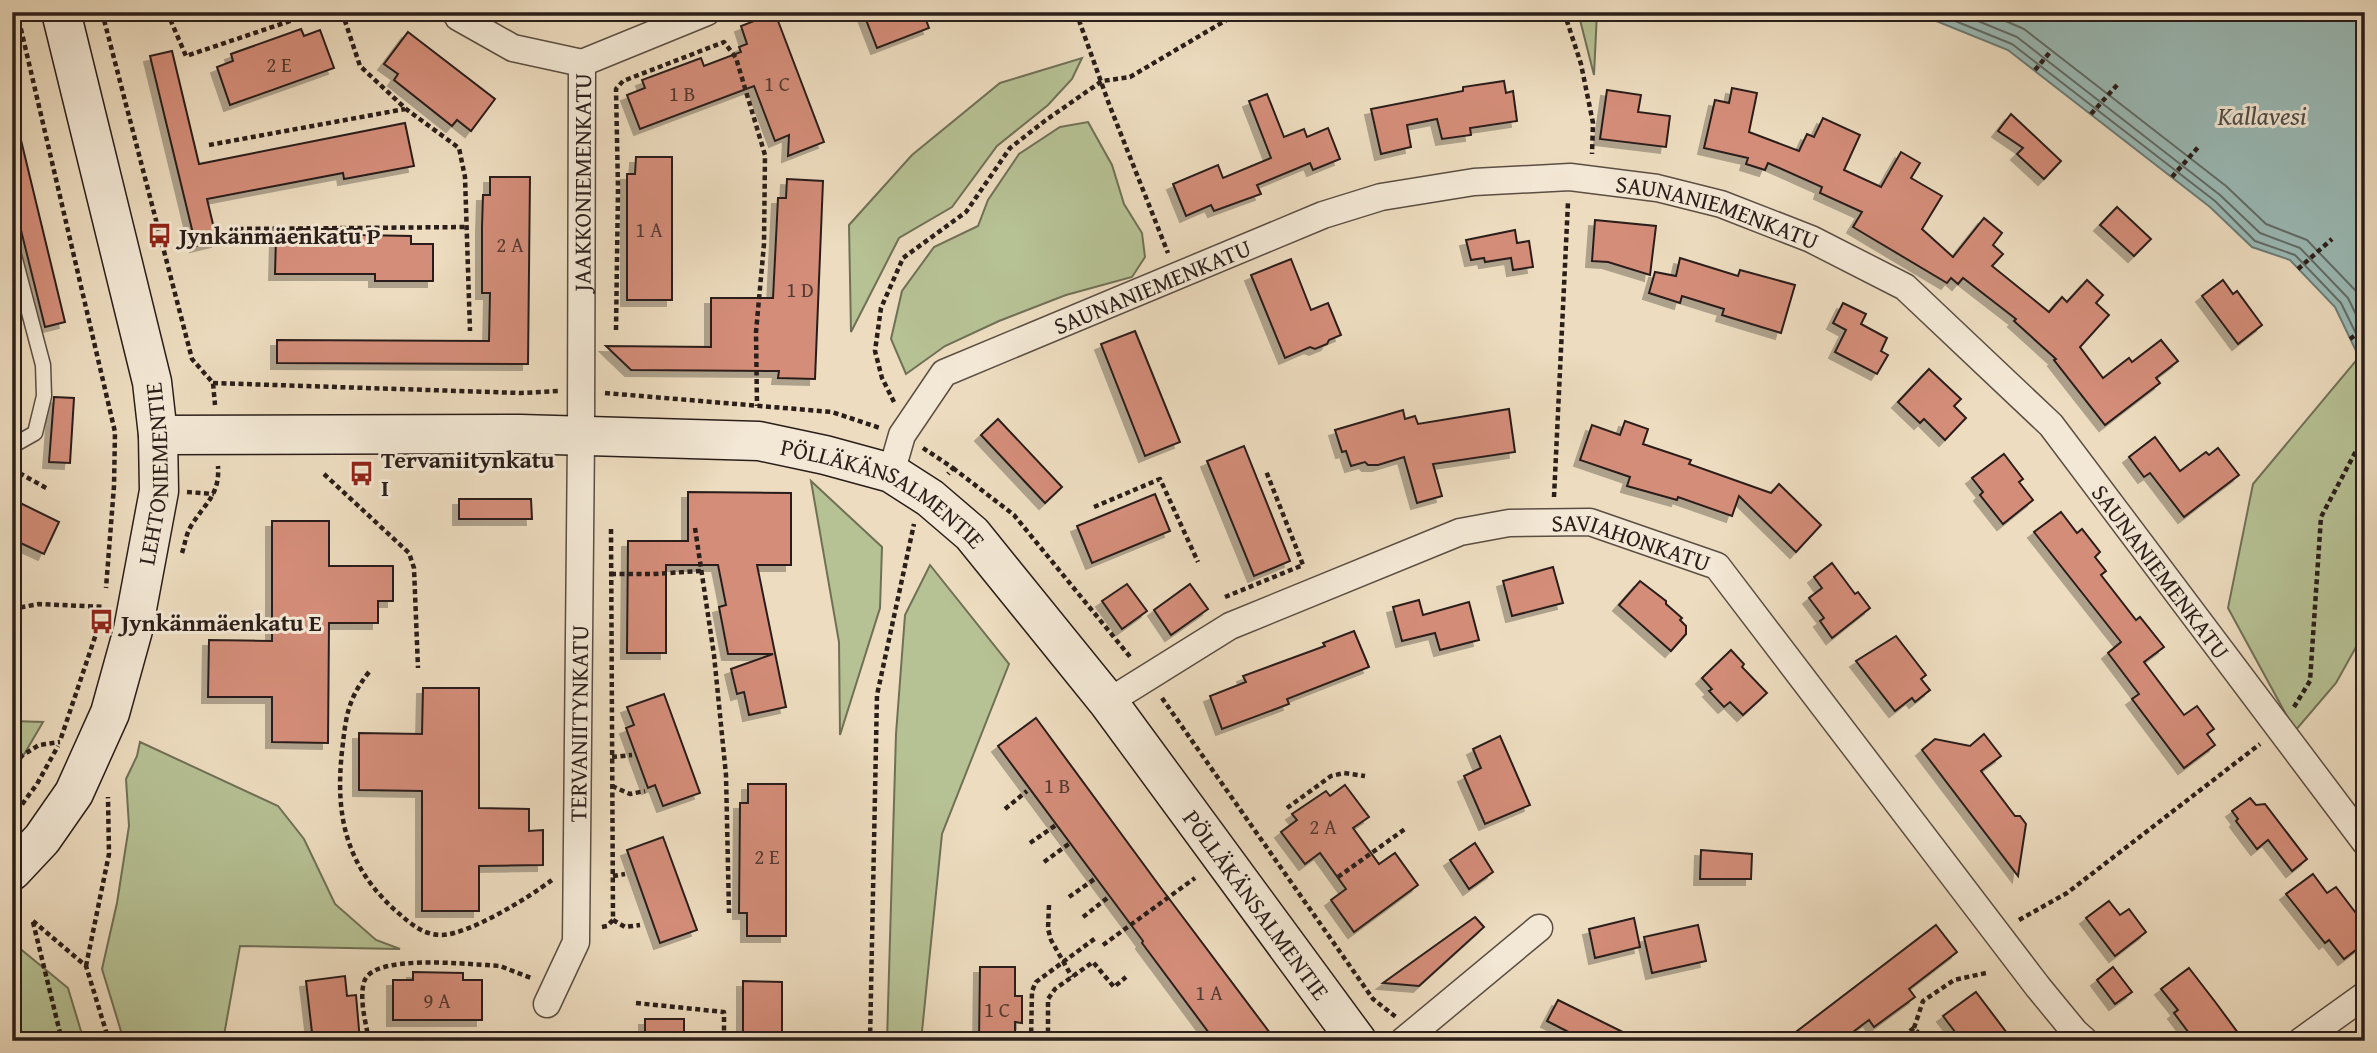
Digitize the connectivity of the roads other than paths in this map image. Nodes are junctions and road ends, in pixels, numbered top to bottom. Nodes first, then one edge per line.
1 (61, 12) edge
2 (456, 12) edge
3 (707, 12) edge
4 (582, 63) junction
5 (12, 248) edge
6 (158, 435) junction
7 (582, 437) junction
8 (12, 446) edge
9 (891, 473) junction
10 (1108, 702) junction
11 (2365, 842) edge
12 (12, 871) edge
13 (1538, 928) dead end
14 (2365, 995) edge
15 (551, 996) road end
16 (1408, 1036) edge
17 (1357, 1041) edge
18 (2085, 1041) edge
19 (2301, 1041) edge

1 - 6 street, LEHTONIEMENTIE
2 - 4 street
3 - 4 street, JAAKKONIEMENKATU
4 - 7 street, JAAKKONIEMENKATU
5 - 8 lane
6 - 7 street, PÖLLÄKÄNSALMENTIE
6 - 12 street, LEHTONIEMENTIE
7 - 9 street, PÖLLÄKÄNSALMENTIE
7 - 15 street, TERVANIITYNKATU
9 - 10 street, PÖLLÄKÄNSALMENTIE
9 - 11 street, SAUNANIEMENKATU
10 - 17 street, PÖLLÄKÄNSALMENTIE
10 - 18 street, SAVIAHONKATU
13 - 16 street
14 - 19 street

